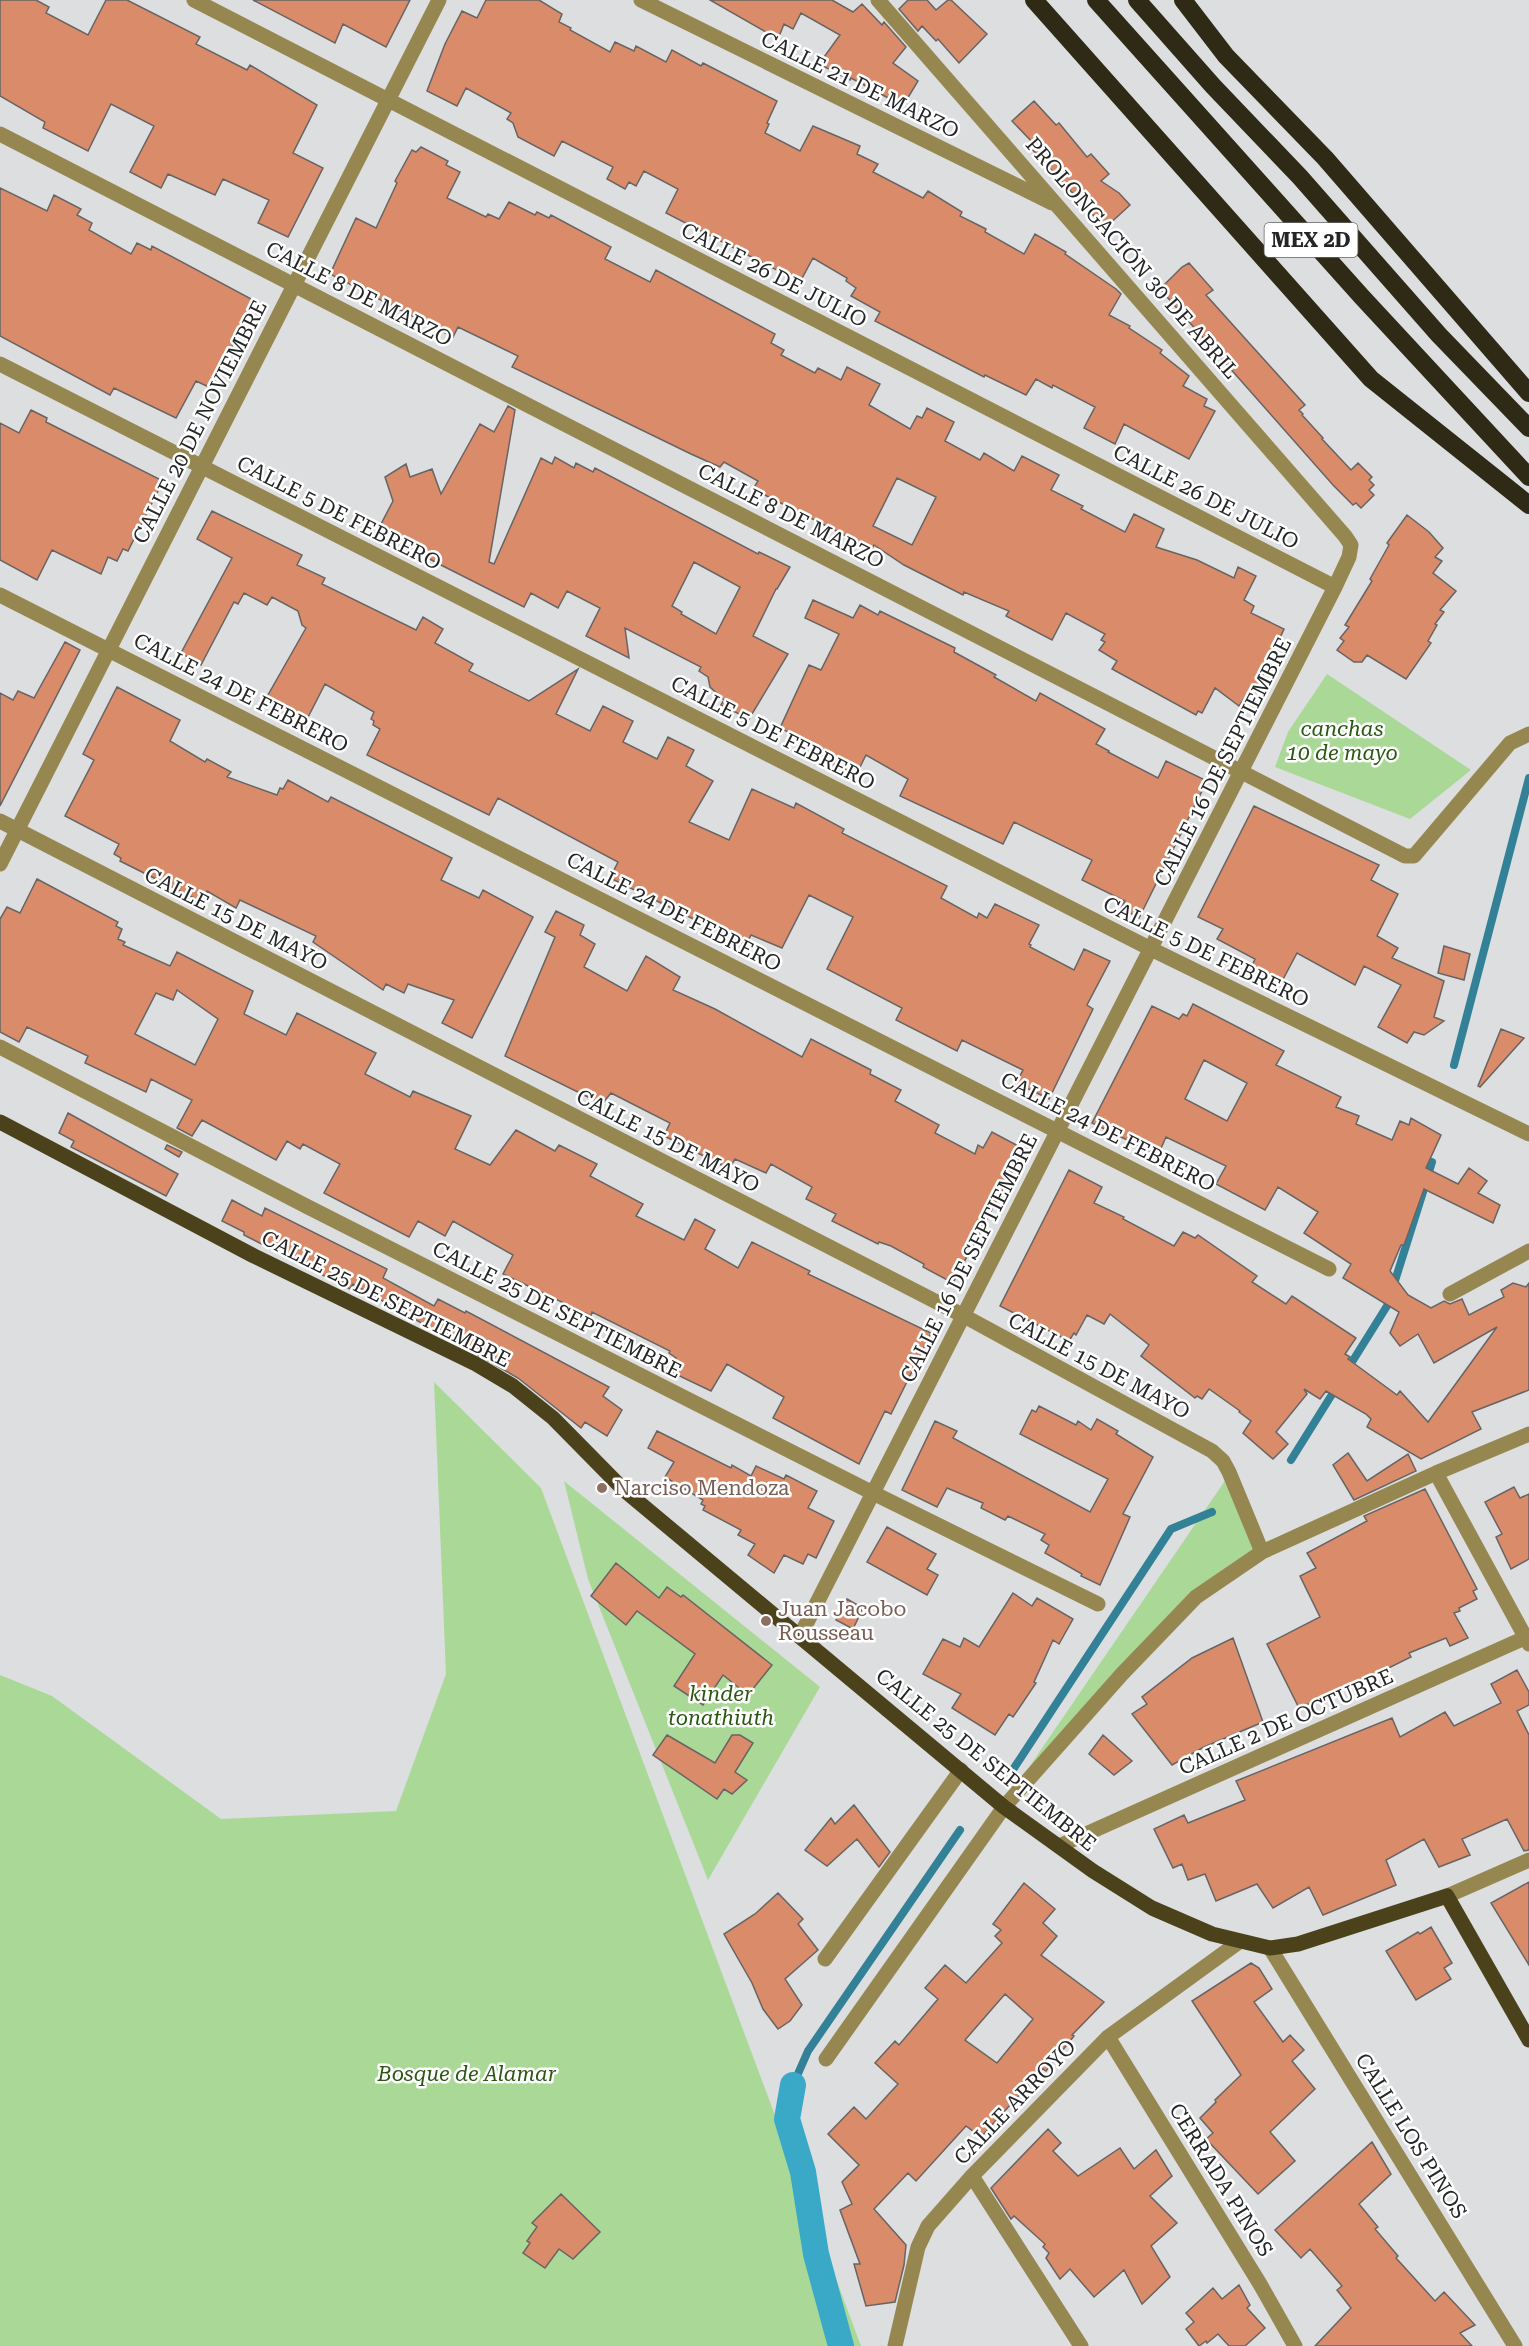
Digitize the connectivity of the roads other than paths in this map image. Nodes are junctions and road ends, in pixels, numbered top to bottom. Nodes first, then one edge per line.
1 (194, 0) edge
2 (439, 0) edge
3 (641, 0) edge
4 (878, 0) edge
5 (1034, 0) edge
6 (1096, 0) edge
7 (1137, 0) edge
8 (1183, 0) edge
9 (387, 101) junction
10 (0, 134) edge
11 (1060, 207) junction
12 (293, 284) junction
13 (0, 364) edge
14 (1529, 393) edge
15 (1529, 428) edge
16 (203, 467) junction
17 (1529, 477) edge
18 (1529, 504) edge
19 (1351, 545) joint
20 (1335, 587) junction
21 (0, 595) edge
22 (108, 650) junction
23 (1528, 734) edge
24 (1242, 770) junction
25 (0, 821) edge
26 (18, 830) junction
27 (0, 864) edge
28 (1151, 949) junction
29 (0, 1047) edge
30 (0, 1122) edge
31 (1057, 1130) junction
32 (1529, 1134) edge
33 (1529, 1251) edge
34 (1329, 1269) dead end
35 (1450, 1294) dead end
36 (964, 1317) junction
37 (1529, 1434) edge
38 (1436, 1473) junction
39 (873, 1493) junction
40 (1262, 1552) junction
41 (1098, 1604) dead end
42 (800, 1636) junction
43 (1528, 1639) edge
44 (961, 1770) junction
45 (1004, 1806) junction
46 (1059, 1846) junction
47 (1529, 1860) edge
48 (1448, 1896) junction
49 (1239, 1942) junction
50 (1270, 1948) junction
51 (825, 1959) dead end
52 (1108, 2037) junction
53 (1529, 2040) edge
54 (826, 2059) dead end
55 (972, 2176) junction
56 (895, 2346) edge
57 (1082, 2346) edge
58 (1295, 2346) edge
59 (1515, 2346) edge

1 - 9 street, CALLE 26 DE JULIO
2 - 9 street, CALLE 20 DE NOVIEMBRE
3 - 11 street, CALLE 21 DE MARZO
4 - 11 street, PROLONGACIÓN 30 DE ABRIL
5 - 18 highway
6 - 17 highway, MEX 2D
7 - 15 highway, MEX 2D
8 - 14 highway
9 - 12 street, CALLE 20 DE NOVIEMBRE
9 - 20 street, CALLE 26 DE JULIO
10 - 12 street, CALLE 8 DE MARZO
11 - 19 street, PROLONGACIÓN 30 DE ABRIL
12 - 16 street, CALLE 20 DE NOVIEMBRE
12 - 24 street, CALLE 8 DE MARZO
13 - 16 street, CALLE 5 DE FEBRERO
16 - 22 street, CALLE 20 DE NOVIEMBRE
16 - 28 street, CALLE 5 DE FEBRERO
19 - 20 street, CALLE 16 DE SEPTIEMBRE
20 - 24 street, CALLE 16 DE SEPTIEMBRE
21 - 22 street, CALLE 24 DE FEBRERO
22 - 26 street, CALLE 20 DE NOVIEMBRE
22 - 31 street, CALLE 24 DE FEBRERO
23 - 24 street, CALLE 8 DE MARZO
24 - 28 street, CALLE 16 DE SEPTIEMBRE
25 - 26 street, CALLE 15 DE MAYO
26 - 27 street, CALLE 20 DE NOVIEMBRE
26 - 36 street, CALLE 15 DE MAYO
28 - 31 street, CALLE 16 DE SEPTIEMBRE
28 - 32 street, CALLE 5 DE FEBRERO
29 - 39 street, CALLE 25 DE SEPTIEMBRE
30 - 42 main road, CALLE 25 DE SEPTIEMBRE
31 - 34 street, CALLE 24 DE FEBRERO
31 - 36 street, CALLE 16 DE SEPTIEMBRE
33 - 35 street
36 - 39 street, CALLE 16 DE SEPTIEMBRE
36 - 40 street, CALLE 15 DE MAYO
37 - 38 street
38 - 40 street
38 - 43 street
39 - 41 street, CALLE 25 DE SEPTIEMBRE
39 - 42 street, CALLE 16 DE SEPTIEMBRE
40 - 45 street
42 - 44 main road, CALLE 25 DE SEPTIEMBRE
43 - 46 street, CALLE 2 DE OCTUBRE
44 - 45 main road, CALLE 25 DE SEPTIEMBRE
44 - 51 street
45 - 46 main road, CALLE 25 DE SEPTIEMBRE
45 - 54 street
46 - 49 main road, CALLE 25 DE SEPTIEMBRE
47 - 48 street
48 - 50 main road, CALLE 25 DE SEPTIEMBRE
48 - 53 main road
49 - 50 main road, CALLE 25 DE SEPTIEMBRE
49 - 52 street, CALLE ARROYO
50 - 59 street, CALLE LOS PINOS
52 - 55 street, CALLE ARROYO
52 - 58 street, CERRADA PINOS
55 - 56 street, CALLE ARROYO
55 - 57 street

